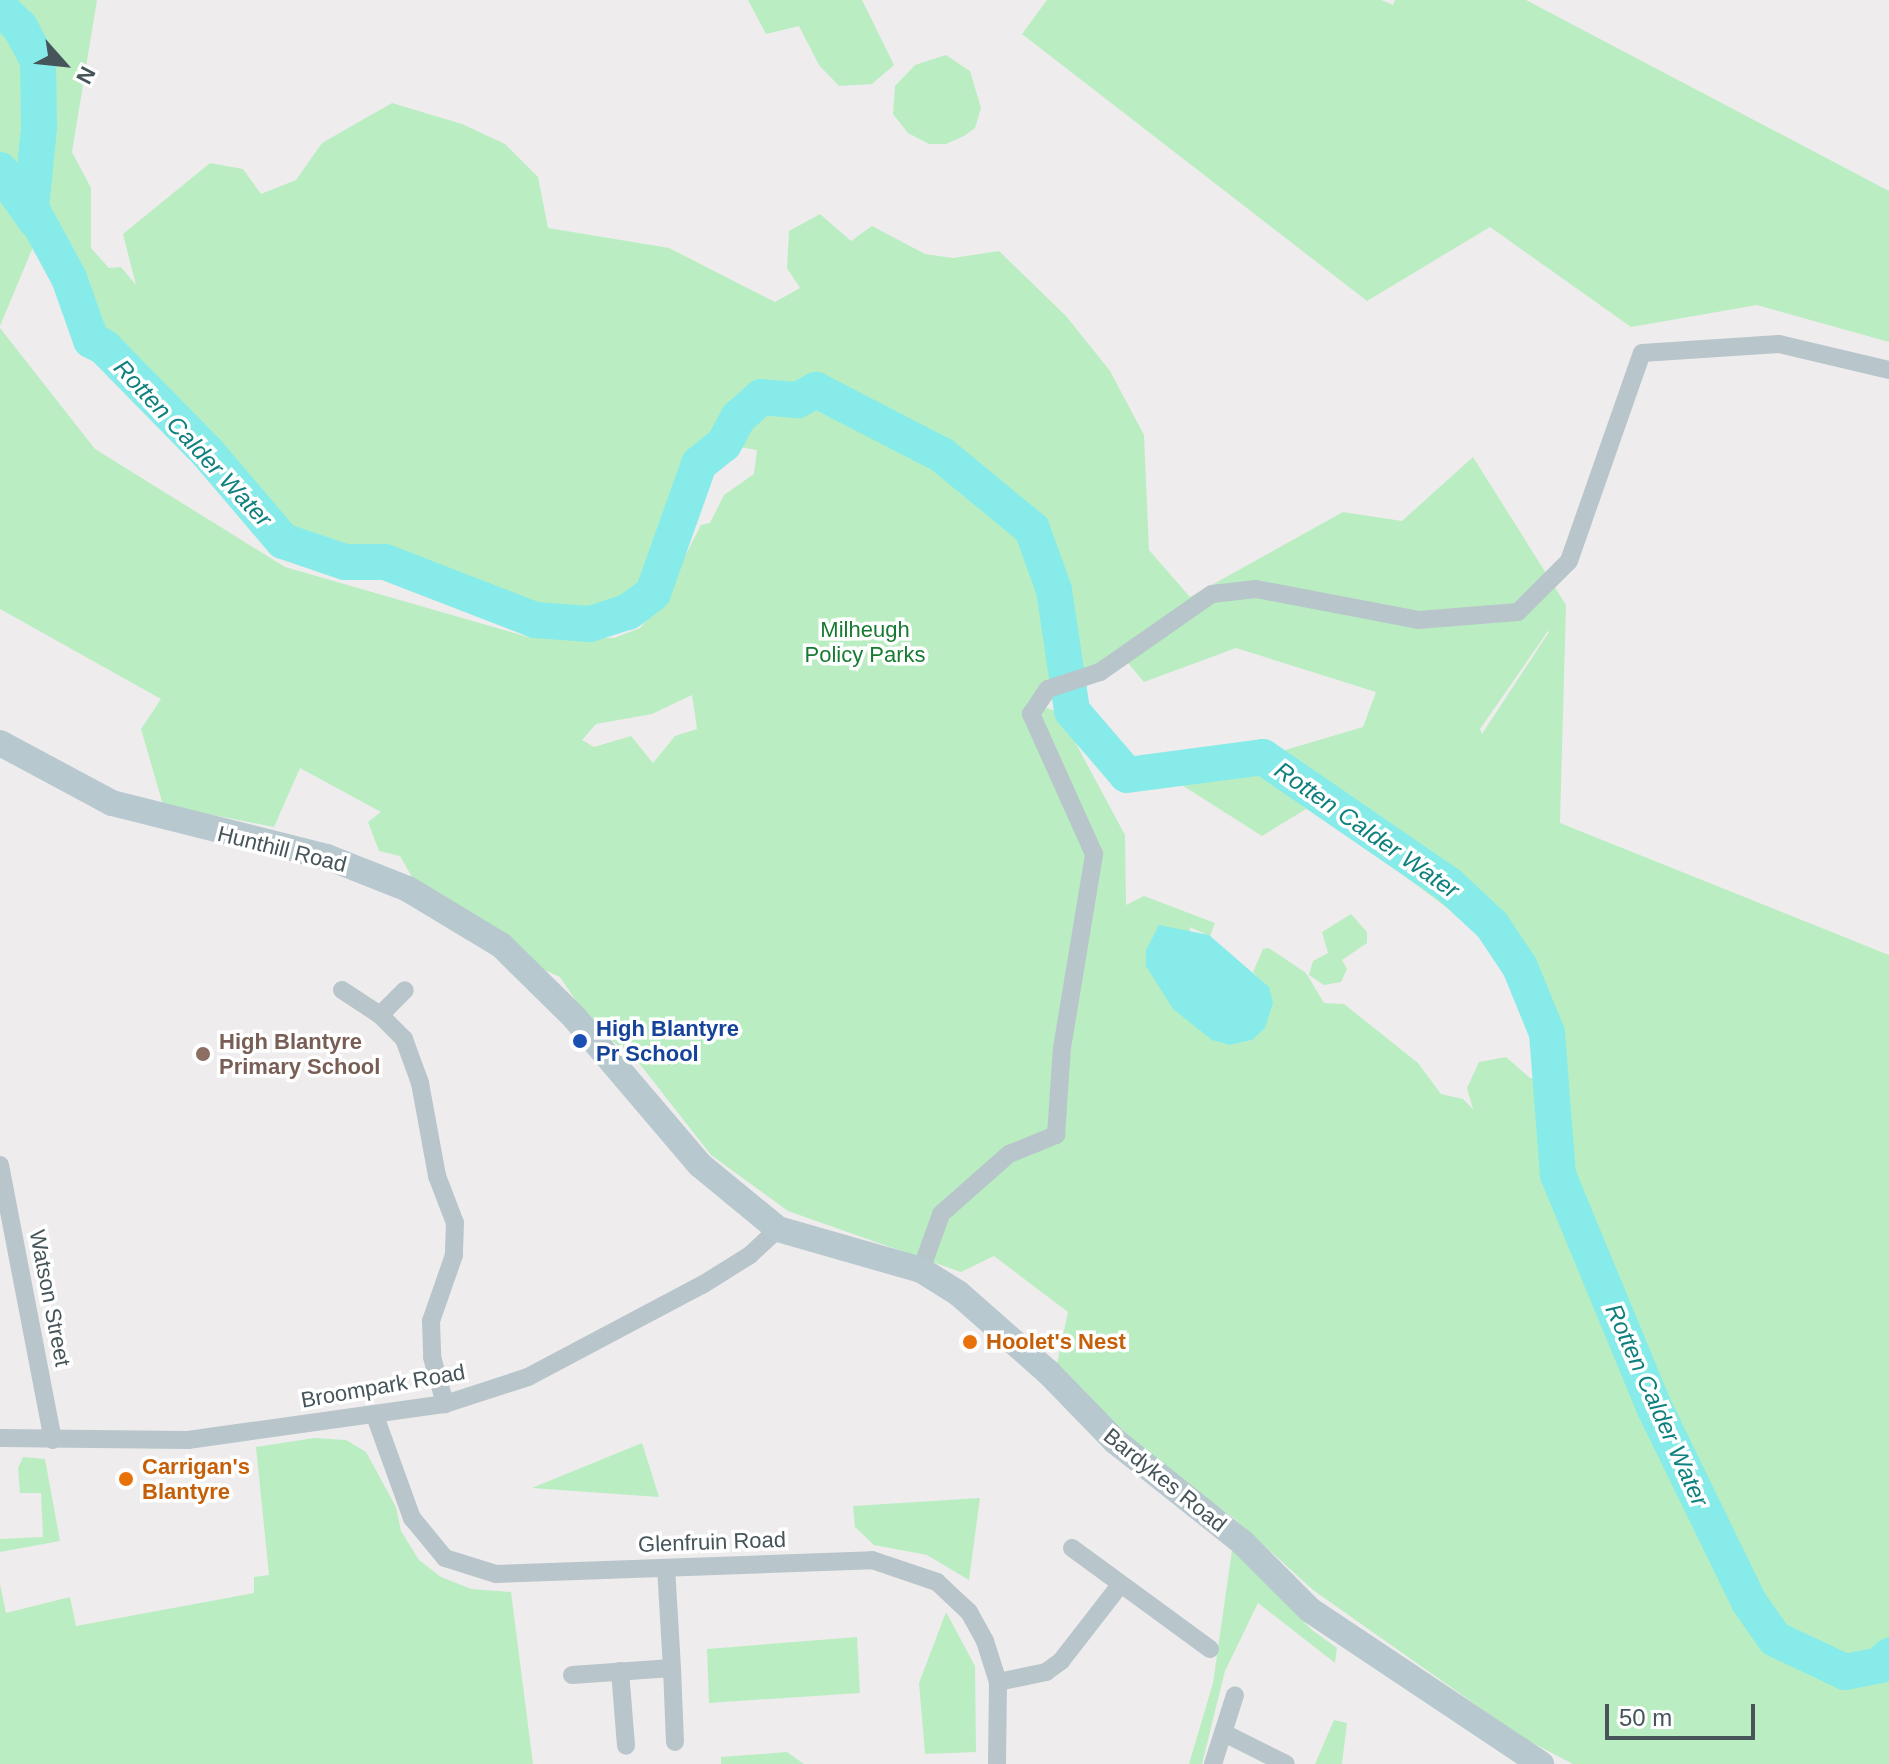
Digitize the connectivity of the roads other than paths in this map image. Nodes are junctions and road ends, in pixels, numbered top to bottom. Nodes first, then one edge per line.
1 (1889, 370) edge
2 (0, 743) edge
3 (342, 990) dead end
4 (405, 990) dead end
5 (380, 1015) junction
6 (0, 1165) edge
7 (778, 1229) junction
8 (921, 1270) junction
9 (445, 1404) junction
10 (375, 1416) junction
11 (0, 1438) edge
12 (53, 1440) junction
13 (1072, 1548) dead end
14 (666, 1568) junction
15 (1120, 1585) junction
16 (1210, 1649) dead end
17 (672, 1668) junction
18 (620, 1671) junction
19 (572, 1675) dead end
20 (998, 1682) junction
21 (1235, 1695) dead end
22 (1224, 1733) junction
23 (675, 1742) dead end
24 (626, 1746) dead end
25 (997, 1764) edge
26 (1213, 1764) edge
27 (1286, 1764) edge
28 (1541, 1764) edge

1 - 8 street
2 - 7 main road, Hunthill Road
3 - 5 street
4 - 5 street
5 - 9 street
6 - 12 street, Watson Street
7 - 8 main road, Bardykes Road
7 - 9 street, Broompark Road
8 - 28 main road, Bardykes Road
9 - 10 street, Broompark Road
10 - 12 street, Broompark Road
10 - 14 street, Glenfruin Road
11 - 12 street, Broompark Road
13 - 15 street
14 - 17 street
14 - 20 street, Glenfruin Road
15 - 16 street
15 - 20 street
17 - 18 street
17 - 23 street
18 - 19 street
18 - 24 street
20 - 25 street, Glenfruin Road
21 - 22 street
22 - 26 street
22 - 27 street

